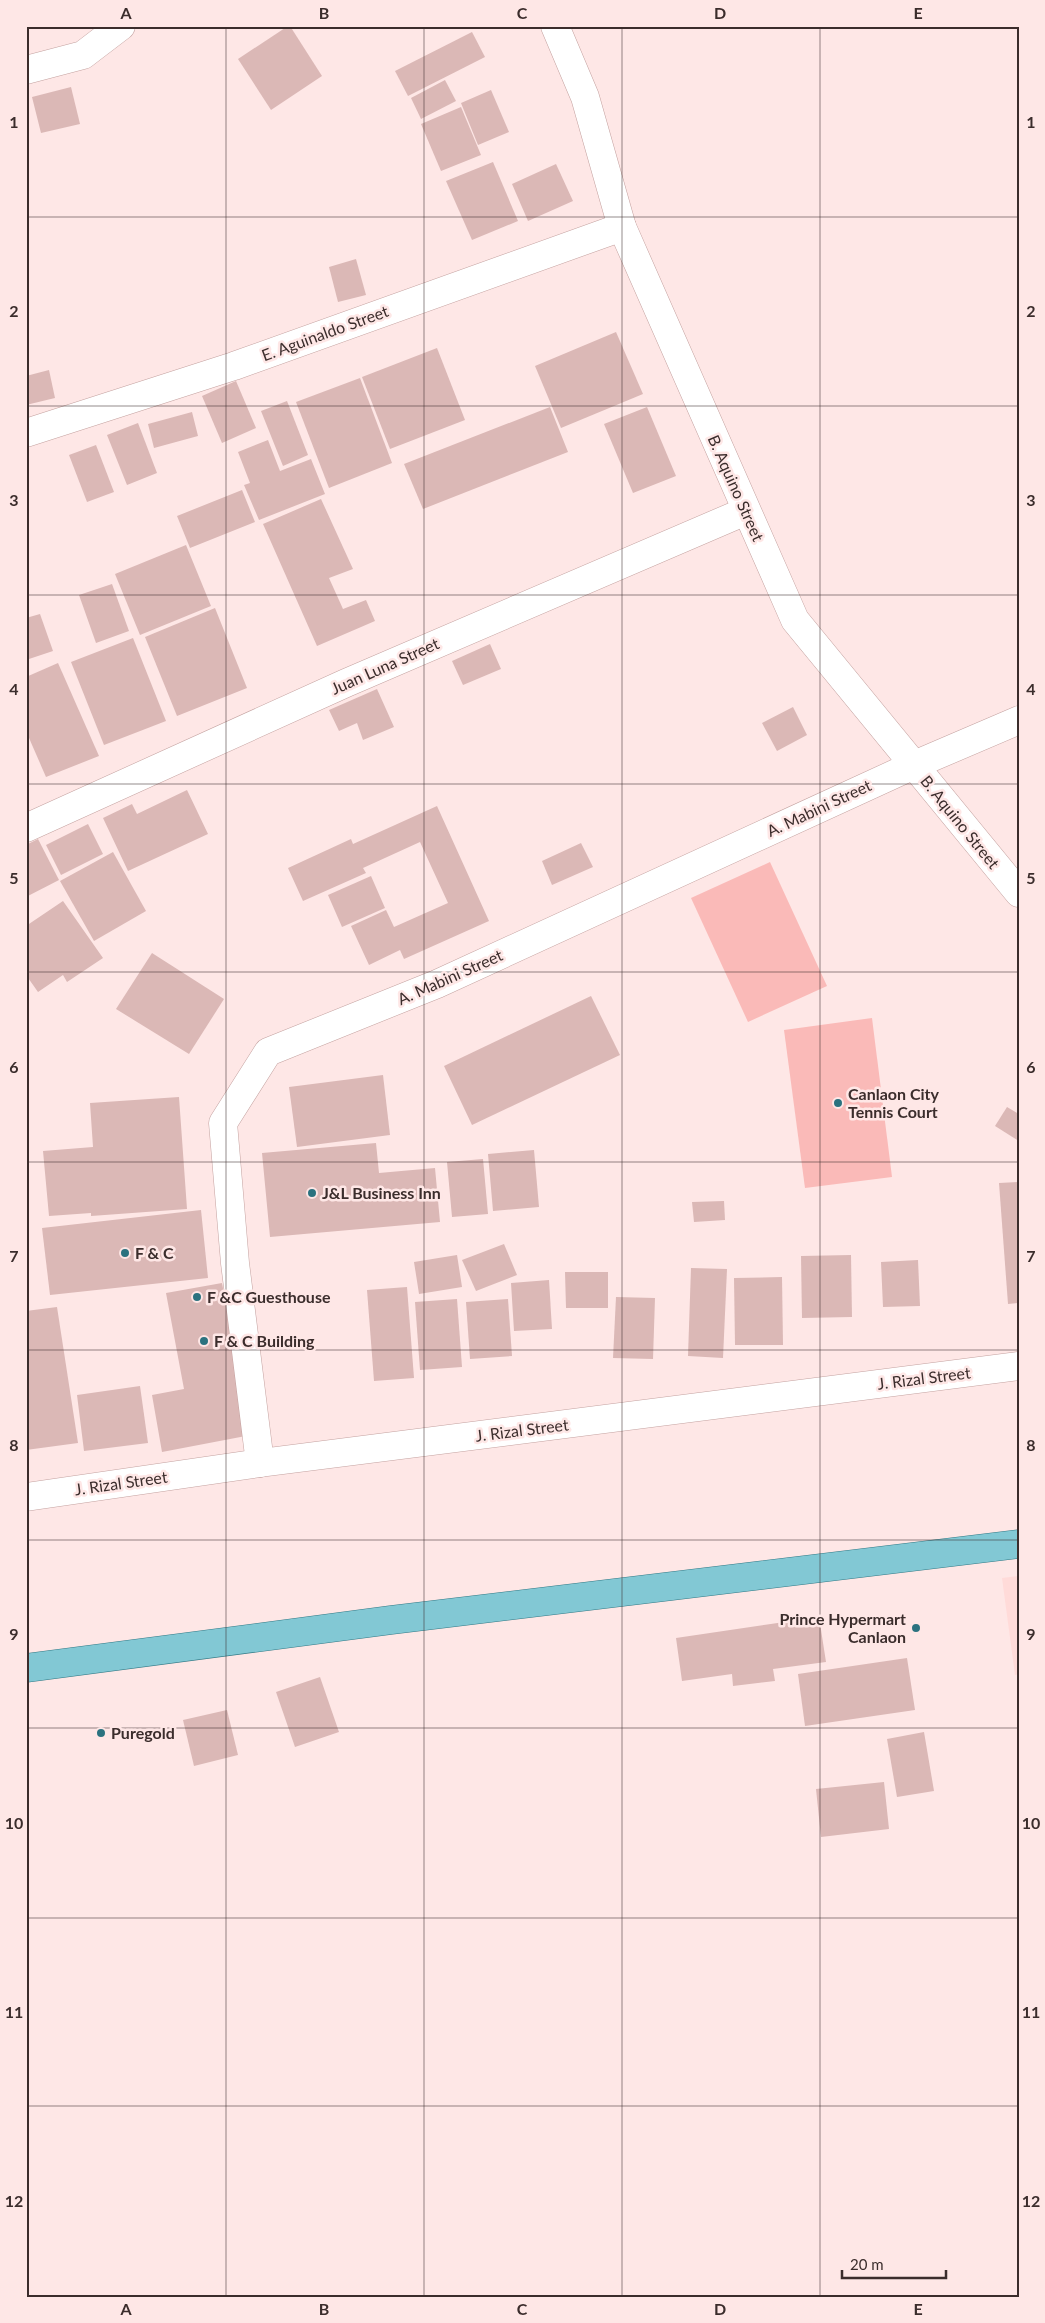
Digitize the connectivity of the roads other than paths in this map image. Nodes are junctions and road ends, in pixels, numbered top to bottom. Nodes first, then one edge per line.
1 (121, 26) edge
2 (556, 26) edge
3 (26, 70) edge
4 (622, 226) junction
5 (26, 433) edge
6 (746, 511) junction
7 (1019, 720) edge
8 (914, 765) junction
9 (26, 828) edge
10 (1019, 893) edge
11 (1019, 1366) edge
12 (260, 1463) junction
13 (26, 1497) edge
14 (1019, 1544) edge
15 (26, 1668) edge

1 - 3 street
2 - 4 street, B. Aquino Street
4 - 5 street, E. Aguinaldo Street
4 - 6 street, B. Aquino Street
6 - 8 street, B. Aquino Street
6 - 9 street, Juan Luna Street
7 - 8 street, A. Mabini Street
8 - 10 street, B. Aquino Street
8 - 12 street, A. Mabini Street
11 - 12 street, J. Rizal Street
12 - 13 street, J. Rizal Street
14 - 15 main road

